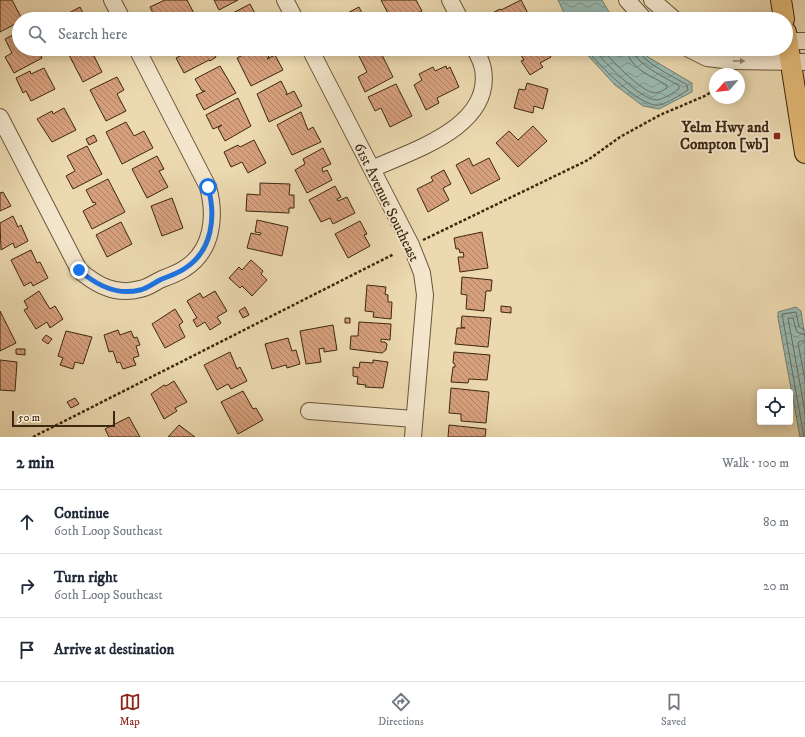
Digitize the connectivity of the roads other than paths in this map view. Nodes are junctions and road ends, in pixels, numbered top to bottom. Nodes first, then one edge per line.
1 (112, 0) edge
2 (285, 0) edge
3 (450, 0) edge
4 (627, 0) edge
5 (652, 0) edge
6 (781, 0) edge
7 (118, 12) edge
8 (291, 12) edge
9 (456, 12) edge
10 (638, 12) edge
11 (666, 12) edge
12 (783, 12) edge
13 (793, 46) edge
14 (141, 56) edge
15 (314, 56) edge
16 (478, 56) edge
17 (703, 56) edge
18 (798, 62) edge
19 (0, 117) edge
20 (805, 153) edge
21 (372, 169) junction
22 (309, 411) dead end
23 (414, 419) junction
24 (413, 437) edge

1 - 7 street
2 - 8 street
3 - 9 street
4 - 10 street
5 - 11 street
6 - 12 main road
13 - 18 main road
14 - 19 street
15 - 21 street, 61st Avenue Southeast
16 - 21 street
17 -> 18 street
18 - 20 main road
21 - 23 street, 61st Avenue Southeast
22 - 23 street
23 - 24 street, 61st Avenue Southeast

